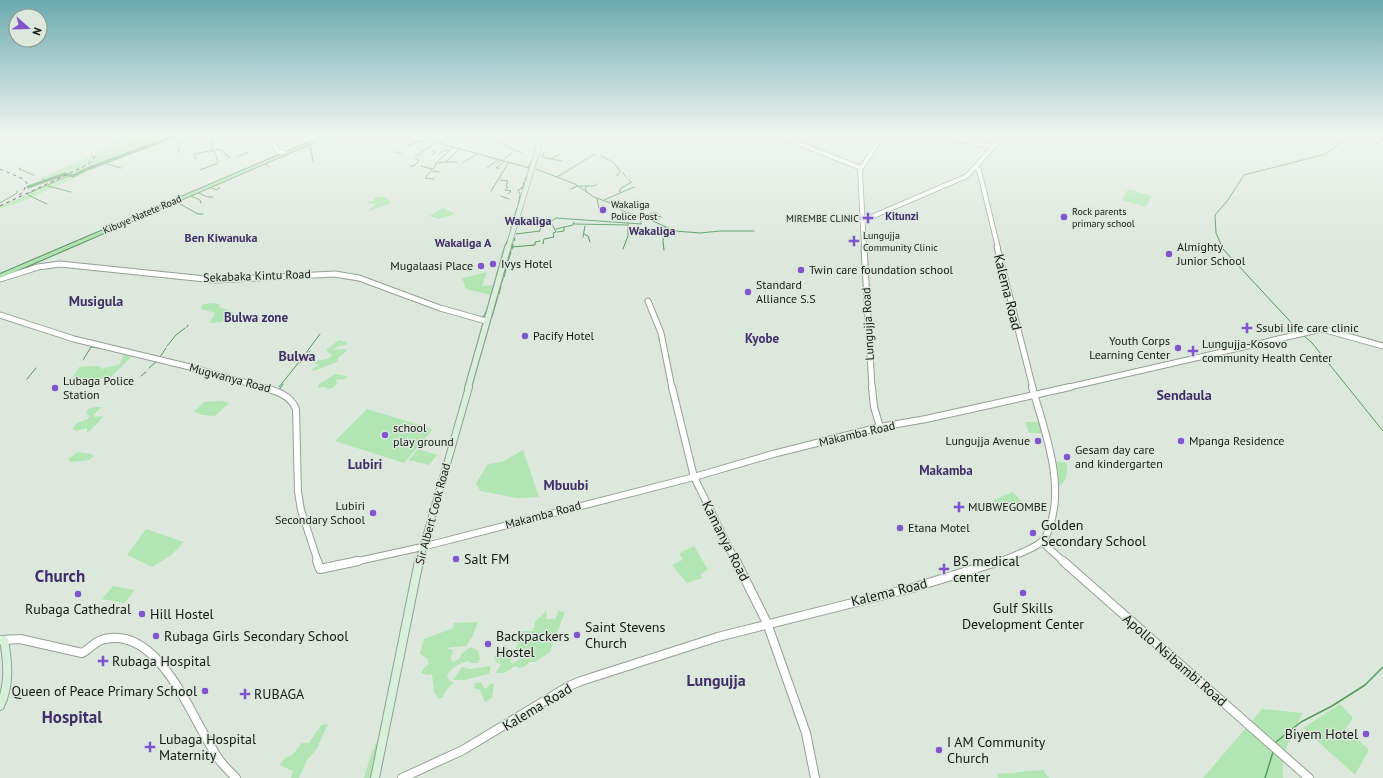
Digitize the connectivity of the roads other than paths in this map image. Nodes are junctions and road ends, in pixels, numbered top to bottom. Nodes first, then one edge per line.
1 (243, 171) edge
2 (531, 171) edge
3 (861, 171) edge
4 (972, 171) edge
5 (979, 171) edge
6 (862, 221) junction
7 (0, 276) edge
8 (0, 279) edge
9 (648, 301) dead end
10 (0, 315) edge
11 (486, 321) junction
12 (1383, 346) edge
13 (1034, 394) junction
14 (880, 427) junction
15 (694, 477) junction
16 (1042, 542) junction
17 (422, 548) junction
18 (320, 569) joint
19 (767, 623) junction
20 (2, 640) edge
21 (0, 706) edge
22 (236, 778) edge
23 (375, 778) edge
24 (402, 778) edge
25 (815, 778) edge
26 (1308, 778) edge

1 - 7 main road, Kibuye Natete Road
2 - 11 main road, Sir Albert Cook Road
3 - 6 street, Lungujja Road
4 - 6 street
5 - 13 street, Kalema Road
6 - 14 street, Lungujja Road
8 - 11 street, Sekabaka Kintu Road
9 - 15 street, Kamanya Road
10 - 18 street, Mugwanya Road
11 - 17 main road, Sir Albert Cook Road
12 - 13 street, Makamba Road
13 - 14 street, Makamba Road
13 - 16 street, Kalema Road
14 - 15 street, Makamba Road
15 - 17 street, Makamba Road
15 - 19 street, Kamanya Road
16 - 19 street, Kalema Road
16 - 26 street, Apollo Nsibambi Road
17 - 18 street, Makamba Road
17 - 23 main road, Sir Albert Cook Road
19 - 24 street, Kalema Road
19 - 25 street, Kamanya Road
20 - 21 main road
20 - 22 street

